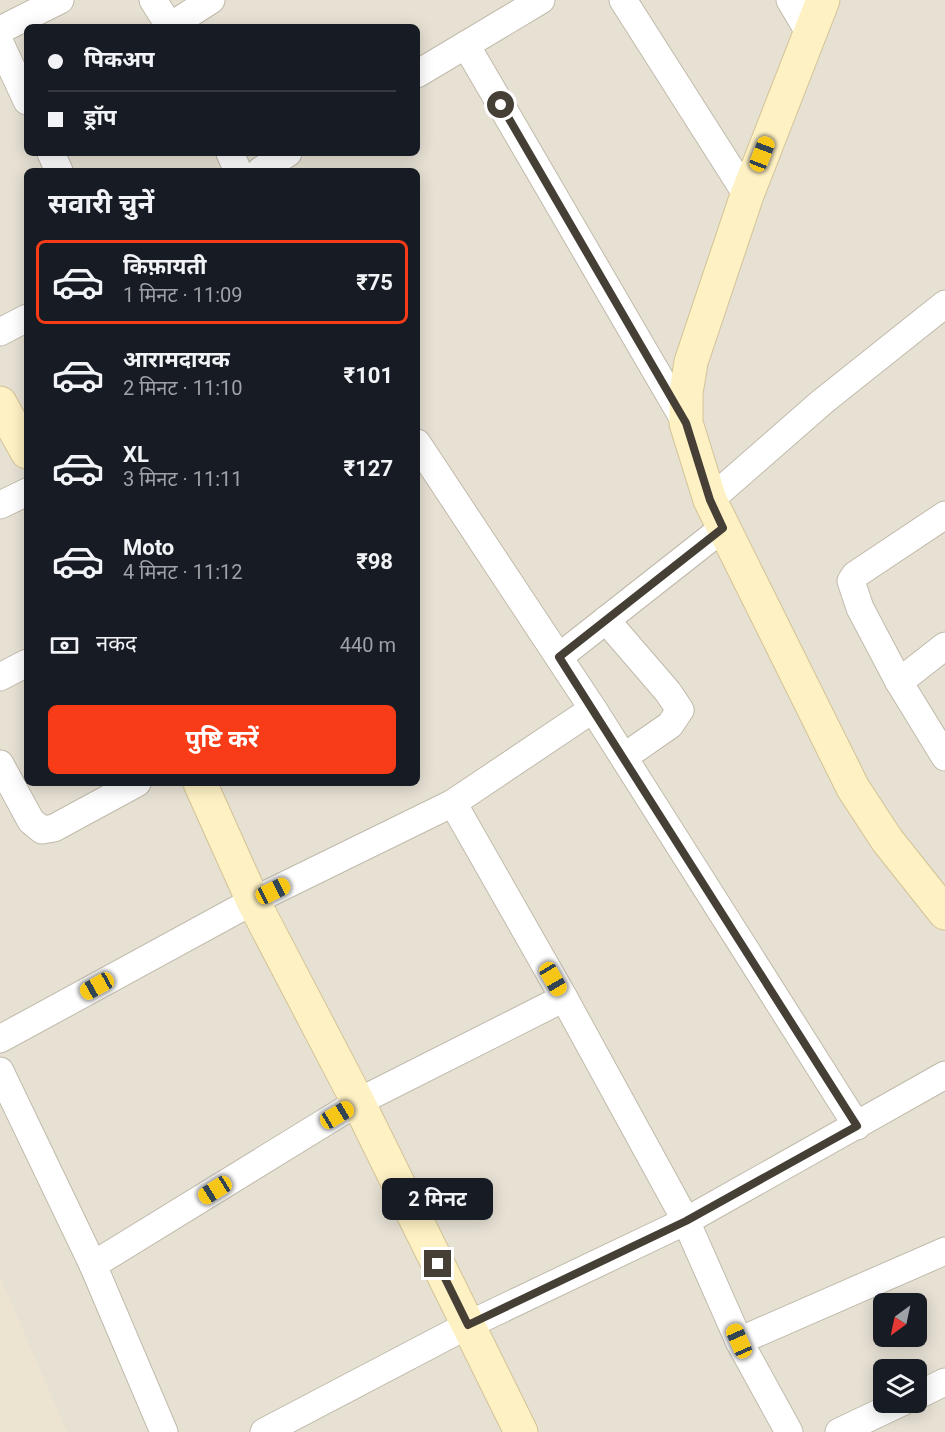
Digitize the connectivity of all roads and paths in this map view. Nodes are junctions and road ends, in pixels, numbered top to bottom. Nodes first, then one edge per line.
1 (60, 0) edge
2 (153, 0) edge
3 (212, 0) edge
4 (541, 0) edge
5 (623, 0) edge
6 (790, 0) edge
7 (823, 0) edge
8 (168, 24) edge
9 (175, 24) edge
10 (0, 30) edge
11 (809, 32) junction
12 (0, 44) edge
13 (466, 45) junction
14 (420, 72) edge
15 (24, 96) edge
16 (283, 156) edge
17 (265, 168) edge
18 (747, 195) junction
19 (945, 304) edge
20 (24, 320) edge
21 (0, 332) edge
22 (0, 403) edge
23 (686, 423) junction
24 (24, 447) edge
25 (420, 448) edge
26 (24, 493) edge
27 (0, 505) edge
28 (716, 514) junction
29 (945, 515) edge
30 (606, 620) junction
31 (945, 646) edge
32 (559, 657) junction
33 (24, 665) edge
34 (0, 677) edge
35 (899, 682) junction
36 (593, 709) junction
37 (624, 757) junction
38 (945, 757) edge
39 (0, 764) edge
40 (131, 786) edge
41 (201, 786) edge
42 (453, 803) junction
43 (253, 901) junction
44 (945, 913) edge
45 (564, 998) junction
46 (0, 1039) edge
47 (0, 1071) edge
48 (940, 1088) edge
49 (358, 1102) junction
50 (857, 1126) junction
51 (686, 1221) junction
52 (945, 1251) edge
53 (93, 1265) junction
54 (468, 1325) junction
55 (739, 1341) junction
56 (945, 1382) edge
57 (927, 1391) edge
58 (879, 1413) edge
59 (164, 1432) edge
60 (264, 1432) edge
61 (521, 1432) edge
62 (789, 1432) edge
63 (839, 1432) edge

1 - 10 street
2 - 8 street
3 - 9 street
4 - 13 street
5 - 18 street
6 - 11 street
7 - 11 street
11 - 18 street
12 - 15 street
13 - 14 street
13 - 23 street
16 - 17 street
18 - 23 street
19 - 28 street
20 - 21 street
22 - 24 street
23 - 28 street
25 - 32 street
26 - 27 street
28 - 30 street
28 - 44 street
29 - 35 street
30 - 32 street
30 - 37 street
31 - 35 street
32 - 36 street
33 - 34 street
35 - 38 street
36 - 37 street
36 - 42 street
37 - 50 street
39 - 40 street
41 - 43 street
42 - 43 street
42 - 45 street
43 - 46 street
43 - 49 street
45 - 49 street
45 - 51 street
47 - 53 street
48 - 50 street
49 - 53 street
49 - 54 street
50 - 51 street
51 - 54 street
51 - 55 street
52 - 55 street
53 - 59 street
54 - 60 street
54 - 61 street
55 - 62 street
56 - 57 street
58 - 63 street

